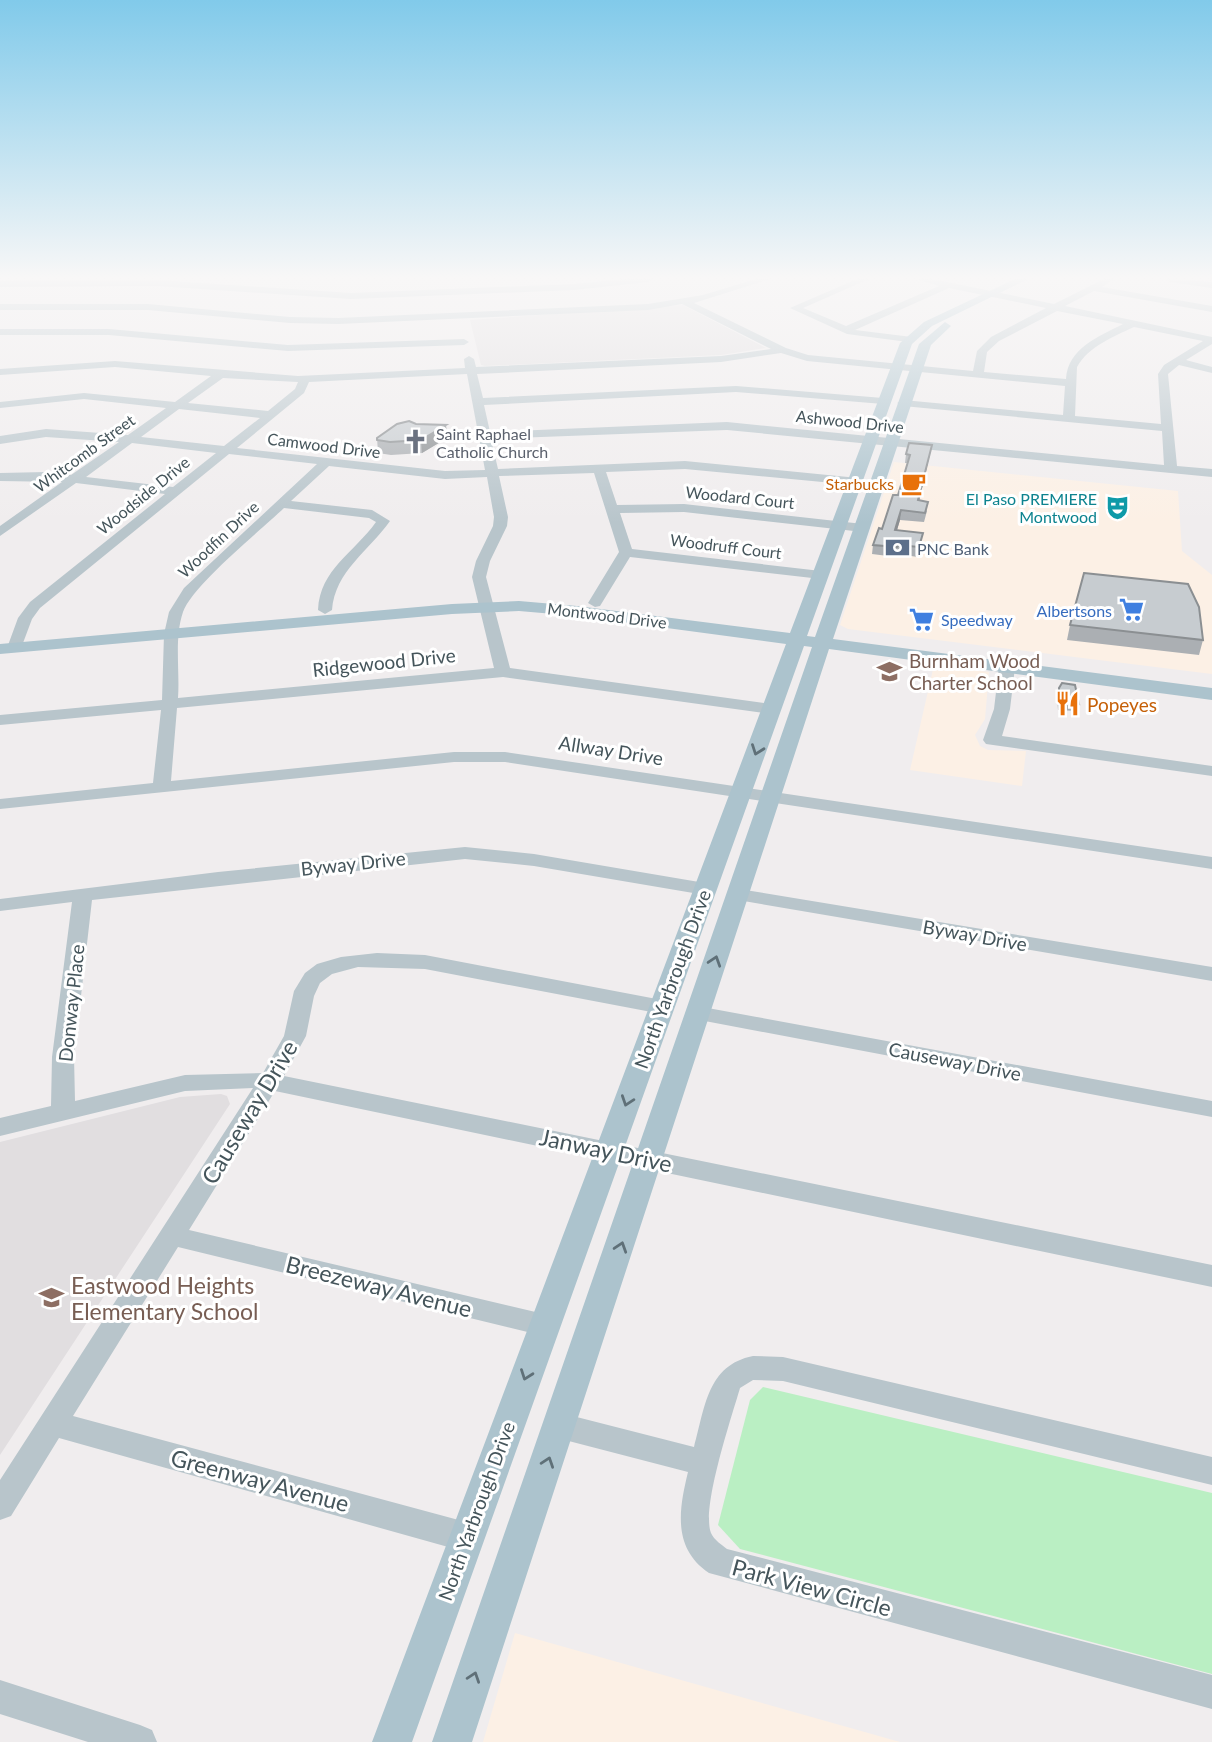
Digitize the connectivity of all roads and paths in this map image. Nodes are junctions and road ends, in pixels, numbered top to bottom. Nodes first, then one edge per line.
1 (469, 360) edge
2 (692, 360) edge
3 (825, 360) edge
4 (899, 360) edge
5 (920, 360) edge
6 (980, 360) edge
7 (1076, 360) edge
8 (1180, 360) edge
9 (1177, 362) junction
10 (896, 368) junction
11 (471, 370) junction
12 (916, 370) junction
13 (1212, 370) edge
14 (0, 372) edge
15 (220, 374) junction
16 (978, 375) junction
17 (305, 379) junction
18 (1071, 383) junction
19 (883, 401) junction
20 (477, 402) junction
21 (903, 403) junction
22 (0, 405) edge
23 (177, 405) junction
24 (269, 415) junction
25 (1069, 419) junction
26 (1167, 428) junction
27 (484, 436) junction
28 (130, 439) junction
29 (871, 439) junction
30 (0, 440) edge
31 (891, 441) junction
32 (227, 450) junction
33 (326, 462) junction
34 (599, 469) junction
35 (1171, 469) junction
36 (1212, 473) edge
37 (493, 474) junction
38 (0, 477) edge
39 (74, 479) junction
40 (854, 481) junction
41 (176, 491) junction
42 (281, 504) junction
43 (613, 509) junction
44 (839, 525) junction
45 (863, 528) junction
46 (0, 532) edge
47 (626, 552) junction
48 (821, 575) junction
49 (485, 602) junction
50 (595, 603) junction
51 (325, 610) junction
52 (173, 629) junction
53 (799, 635) junction
54 (823, 638) junction
55 (8, 643) edge
56 (1007, 667) junction
57 (503, 672) junction
58 (1212, 682) edge
59 (1212, 694) edge
60 (168, 704) junction
61 (772, 709) junction
62 (0, 720) edge
63 (1212, 771) edge
64 (162, 786) junction
65 (756, 794) junction
66 (0, 804) edge
67 (1212, 863) edge
68 (705, 889) junction
69 (83, 894) junction
70 (739, 895) junction
71 (0, 905) edge
72 (1212, 975) edge
73 (662, 1007) junction
74 (697, 1013) junction
75 (268, 1082) junction
76 (1212, 1109) edge
77 (63, 1111) junction
78 (0, 1127) edge
79 (610, 1150) junction
80 (650, 1159) junction
81 (173, 1236) junction
82 (1212, 1276) edge
83 (544, 1325) junction
84 (53, 1424) junction
85 (561, 1426) junction
86 (705, 1463) junction
87 (1212, 1471) edge
88 (0, 1506) edge
89 (466, 1537) junction
90 (1212, 1692) edge
91 (0, 1698) edge
92 (140, 1742) edge
93 (392, 1742) edge
94 (452, 1742) edge

1 - 11 street
2 - 11 street
3 - 10 street
4 - 10 main road, North Yarbrough Drive
5 - 12 main road, North Yarbrough Drive
6 - 16 street
7 - 18 street
8 - 9 street
9 - 13 street
9 - 26 street
10 - 12 street
10 - 19 main road, North Yarbrough Drive
11 - 17 street
11 - 20 street
12 - 16 street
12 - 21 main road, North Yarbrough Drive
14 - 15 street
15 - 17 street
15 - 23 street, Whitcomb Street
16 - 18 street
17 - 24 street, Woodside Drive
18 - 25 street
19 - 20 street
19 - 29 main road, North Yarbrough Drive
20 - 27 street
21 - 25 street
21 - 31 main road, North Yarbrough Drive
22 - 23 street
23 - 24 street
23 - 28 street, Whitcomb Street
24 - 32 street, Woodside Drive
25 - 26 street
26 - 35 street
27 - 29 street, Ashwood Drive
27 - 37 street
28 - 30 street, Camwood Drive
28 - 32 street, Camwood Drive
28 - 39 street, Whitcomb Street
29 - 31 street, Ashwood Drive
29 - 40 main road, North Yarbrough Drive
31 - 35 street, Ashwood Drive
31 - 45 main road, North Yarbrough Drive
32 - 33 street, Camwood Drive
32 - 41 street, Woodside Drive
33 - 37 street, Camwood Drive
33 - 42 street, Woodfin Drive
34 - 37 street, Camwood Drive
34 - 40 street, Camwood Drive
34 - 43 street
35 - 36 street, Ashwood Drive
37 - 49 street
38 - 39 street
39 - 41 street
39 - 46 street, Whitcomb Street
40 - 44 main road, North Yarbrough Drive
41 - 55 street, Woodside Drive
42 - 51 street
42 - 52 street, Woodfin Drive
43 - 44 street, Woodard Court
43 - 47 street
44 - 45 street, Woodard Court
44 - 48 main road, North Yarbrough Drive
45 - 54 main road, North Yarbrough Drive
47 - 48 street, Woodruff Court
47 - 50 street
48 - 53 main road, North Yarbrough Drive
49 - 50 main road, Montwood Drive
49 - 51 main road, Montwood Drive
49 - 52 main road, Montwood Drive
49 - 53 main road, Montwood Drive
49 - 57 street
50 - 53 main road, Montwood Drive
51 - 52 main road, Montwood Drive
52 - 55 main road, Montwood Drive
52 - 60 street, Woodfin Drive
53 - 54 main road, Montwood Drive
53 - 61 main road, North Yarbrough Drive
54 - 56 main road, Montwood Drive
54 - 58 main road, Montwood Drive
54 - 65 main road, North Yarbrough Drive
56 - 59 main road, Montwood Drive
56 - 63 street
57 - 60 street, Ridgewood Drive
57 - 61 street, Ridgewood Drive
60 - 62 street, Ridgewood Drive
60 - 64 street, Woodfin Drive
61 -> 65 main road, North Yarbrough Drive
64 - 65 street, Allway Drive
64 - 66 street, Allway Drive
65 - 67 street, Allway Drive
65 - 68 main road, North Yarbrough Drive
65 - 70 main road, North Yarbrough Drive
68 - 69 street, Byway Drive
68 - 73 main road, North Yarbrough Drive
69 - 71 street, Byway Drive
69 - 77 street, Donway Place
70 - 72 street, Byway Drive
74 -> 70 main road, North Yarbrough Drive
73 - 75 street, Causeway Drive
73 -> 79 main road, North Yarbrough Drive
74 - 76 street, Causeway Drive
74 - 80 main road, North Yarbrough Drive
75 - 77 street, Janway Drive
75 - 79 street, Janway Drive
75 - 81 street, Causeway Drive
77 - 78 street, Janway Drive
79 - 80 street, Janway Drive
79 - 83 main road, North Yarbrough Drive
80 - 82 street, Janway Drive
85 -> 80 main road, North Yarbrough Drive
81 - 83 street, Breezeway Avenue
81 - 84 street, Causeway Drive
83 -> 89 main road, North Yarbrough Drive
84 - 88 street, Causeway Drive
84 - 89 street, Greenway Avenue
85 - 86 street
94 -> 85 main road, North Yarbrough Drive
86 - 87 street, Park View Circle
86 - 90 street, Park View Circle
89 - 93 main road, North Yarbrough Drive
91 - 92 street

